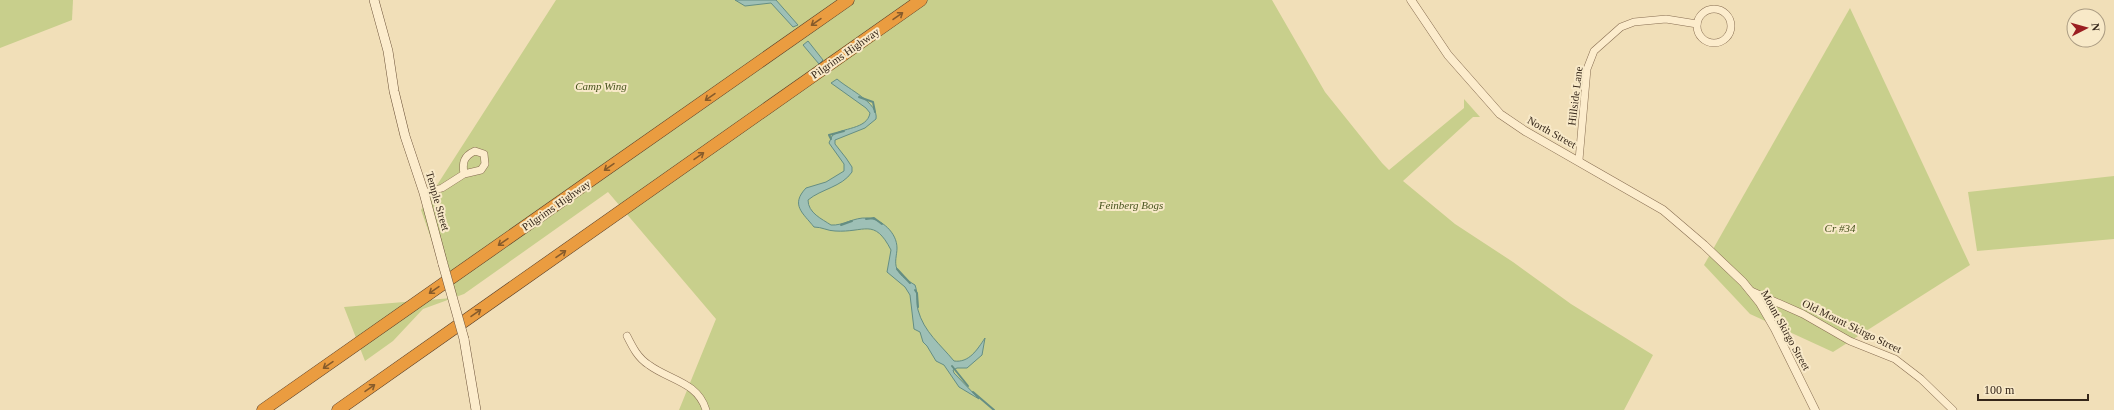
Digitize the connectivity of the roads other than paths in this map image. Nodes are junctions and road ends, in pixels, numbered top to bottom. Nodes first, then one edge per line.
1 (374, 0) edge
2 (848, 0) edge
3 (921, 0) edge
4 (1412, 0) edge
5 (1696, 24) junction
6 (1579, 160) junction
7 (464, 174) dead end
8 (424, 193) junction
9 (1711, 251) joint
10 (1751, 291) junction
11 (627, 336) dead end
12 (263, 410) edge
13 (338, 410) edge
14 (476, 410) edge
15 (706, 410) edge
16 (1815, 410) edge
17 (1953, 410) edge

1 - 8 main road, Temple Street
2 -> 12 highway, Pilgrims Highway
13 -> 3 highway, Pilgrims Highway
4 - 6 street, North Street
5 - 5 street
5 - 6 street, Hillside Lane
6 - 9 street, North Street
7 - 8 street
8 - 14 main road, Temple Street, bridge
9 - 10 street, Mount Skirgo Street
10 - 16 street, Mount Skirgo Street
10 - 17 street, Old Mount Skirgo Street
11 - 15 street

